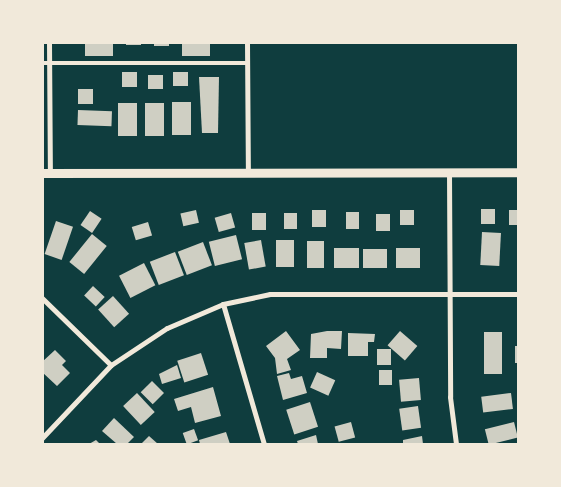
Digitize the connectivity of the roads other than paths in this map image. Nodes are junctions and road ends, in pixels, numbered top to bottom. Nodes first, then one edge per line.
1 (49, 42) edge
2 (247, 42) edge
3 (42, 63) edge
4 (49, 63) junction
5 (247, 63) junction
6 (248, 171) junction
7 (449, 172) junction
8 (518, 172) edge
9 (46, 173) edge
10 (450, 294) junction
11 (518, 294) edge
12 (42, 298) edge
13 (223, 304) junction
14 (111, 365) junction
15 (42, 438) edge
16 (264, 444) edge
17 (456, 444) edge

1 - 4 street
2 - 5 street
3 - 4 lane
4 - 5 lane
4 - 9 street
5 - 6 street
6 - 7 street
6 - 9 street
7 - 8 street
7 - 10 street
10 - 11 street
10 - 13 street
10 - 17 street
12 - 14 street
13 - 14 street
13 - 16 street
14 - 15 street

